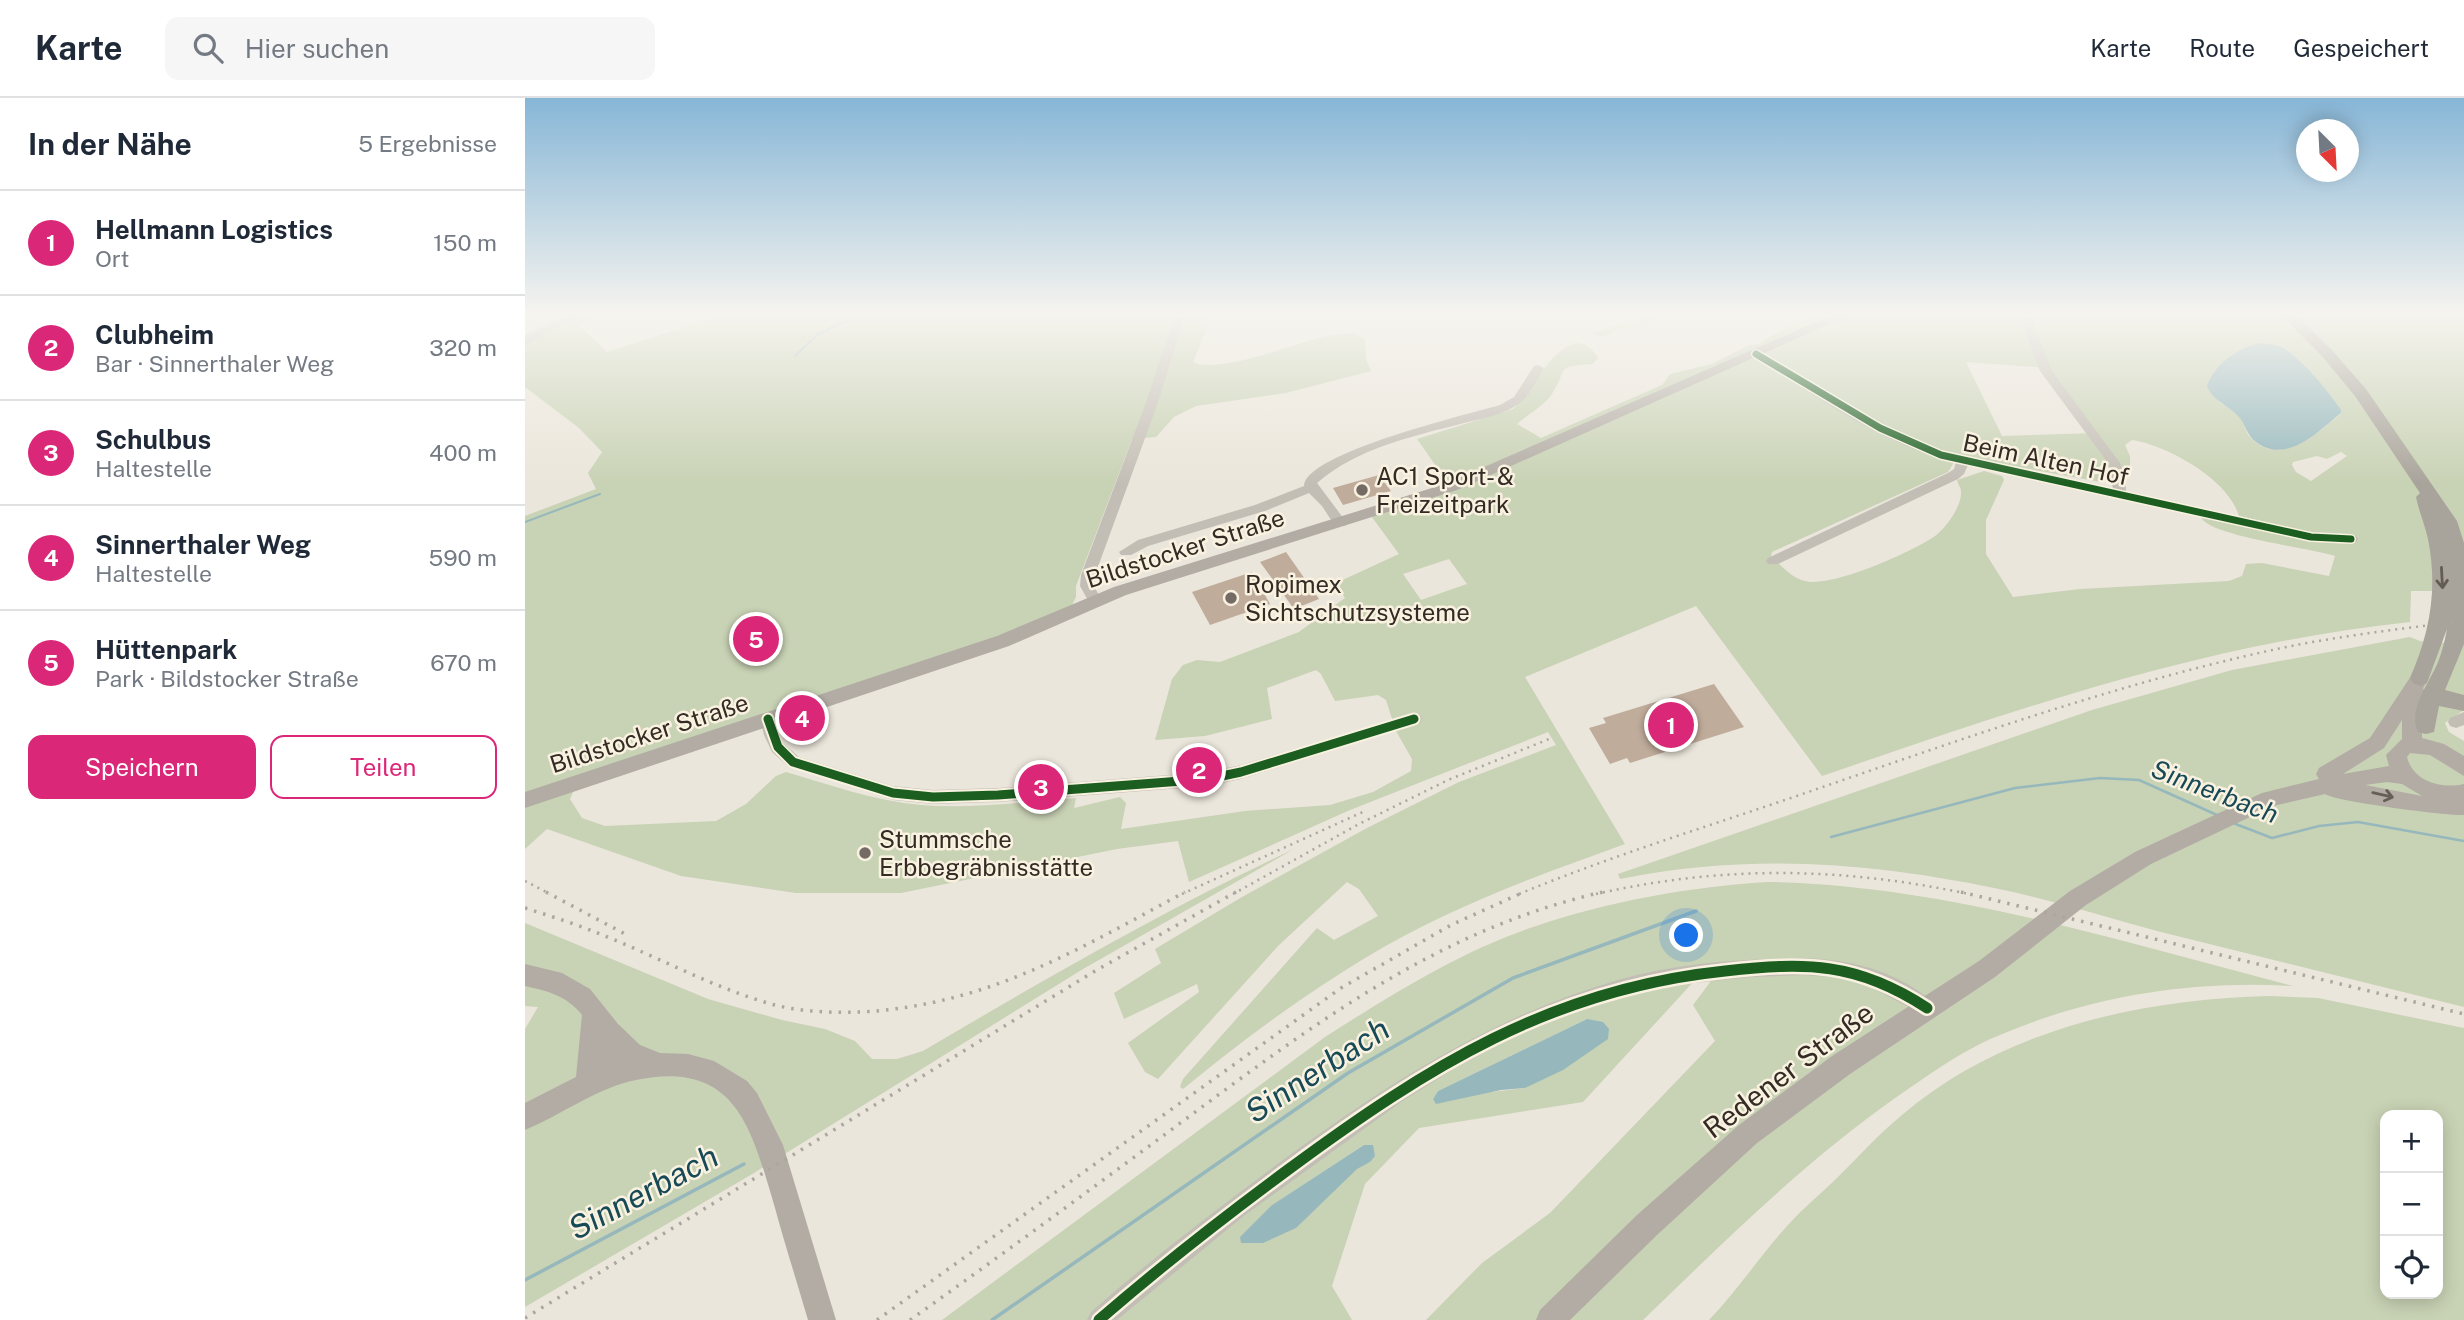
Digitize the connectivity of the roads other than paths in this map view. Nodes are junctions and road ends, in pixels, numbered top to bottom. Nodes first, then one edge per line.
1 (1162, 370) edge
2 (1536, 370) edge
3 (1719, 370) edge
4 (1783, 370) edge
5 (2046, 370) edge
6 (2343, 370) edge
7 (1963, 461) junction
8 (1311, 488) junction
9 (2120, 495) junction
10 (1340, 523) junction
11 (2351, 539) dead end
12 (1126, 552) dead end
13 (1773, 561) dead end
14 (1095, 601) junction
15 (2430, 686) junction
16 (2460, 711) edge
17 (768, 719) junction
18 (1415, 719) dead end
19 (2426, 726) joint
20 (2412, 745) junction
21 (2458, 760) edge
22 (2402, 769) junction
23 (2326, 774) junction
24 (2464, 792) edge
25 (2291, 795) junction
26 (2269, 799) junction
27 (525, 800) edge
28 (2464, 807) edge
29 (525, 975) edge
30 (1927, 1008) junction
31 (594, 1013) junction
32 (609, 1032) junction
33 (663, 1065) junction
34 (598, 1079) junction
35 (525, 1117) edge
36 (822, 1320) edge
37 (1098, 1320) edge
38 (1550, 1320) edge

1 - 14 street
2 - 8 street
3 - 10 main road, Bildstocker Straße
4 - 7 street, Beim Alten Hof
5 - 9 street
6 - 15 highway
7 - 9 street, Beim Alten Hof
7 - 13 street
8 - 10 street
8 - 12 street
9 - 11 street, Beim Alten Hof
10 - 14 main road, Bildstocker Straße
14 - 17 main road, Bildstocker Straße
15 - 16 highway
15 - 19 highway
15 - 20 main road
15 - 23 main road
17 - 18 street
17 - 27 main road, Bildstocker Straße
19 - 21 main road
20 - 21 main road
20 - 22 main road
22 - 23 main road, Redener Straße
22 - 24 main road
22 - 25 main road, Redener Straße
23 - 26 main road, Redener Straße
25 - 26 main road, Redener Straße
25 -> 28 main road
26 - 30 main road, Redener Straße
29 - 31 main road
30 - 37 street
30 - 38 main road, Redener Straße
31 - 32 main road
31 - 34 main road
32 - 33 main road
32 - 34 main road
33 - 34 main road
33 - 36 main road
34 - 35 main road

